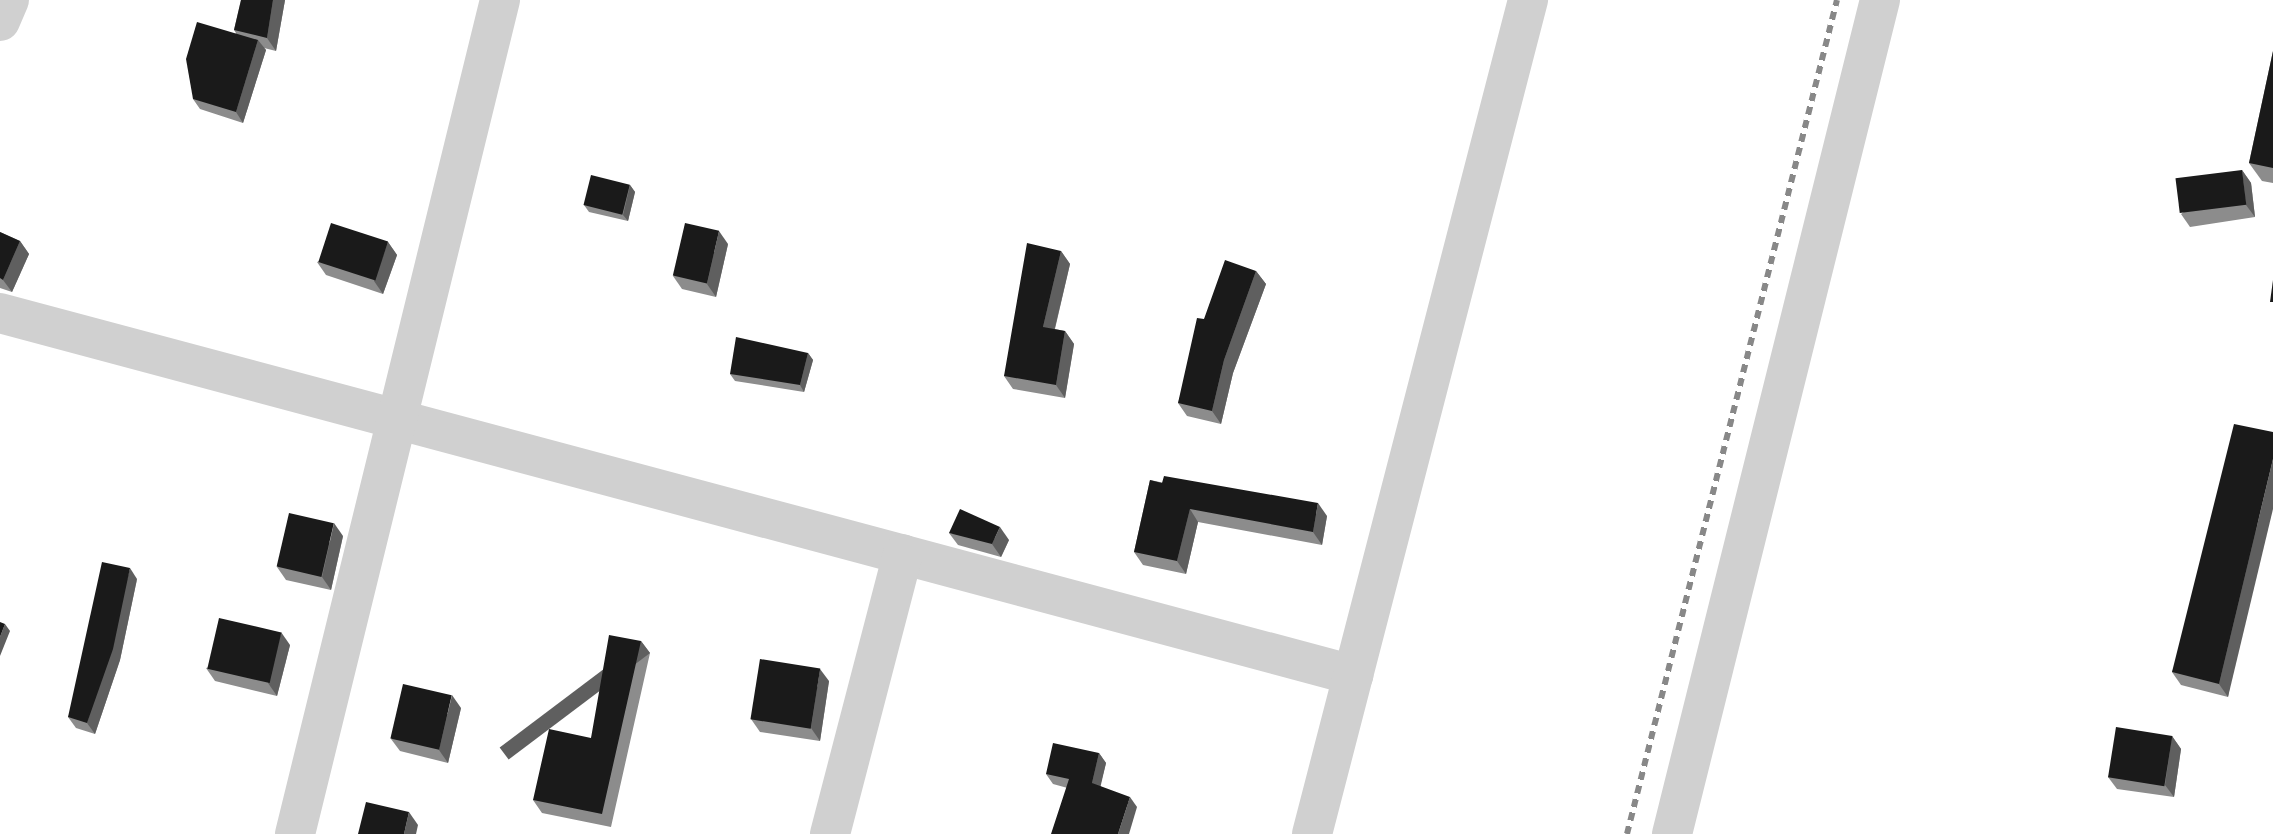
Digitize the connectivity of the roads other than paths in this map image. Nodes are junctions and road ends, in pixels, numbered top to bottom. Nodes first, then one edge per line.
1 (9, 0) edge
2 (500, 0) edge
3 (1528, 0) edge
4 (1880, 0) edge
5 (0, 21) edge
6 (0, 313) edge
7 (397, 419) junction
8 (903, 554) junction
9 (1353, 675) junction
10 (295, 834) edge
11 (830, 834) edge
12 (1312, 834) edge
13 (1672, 834) edge

1 - 5 street
2 - 7 street
3 - 9 street
4 - 13 street
6 - 7 street
7 - 8 street
7 - 10 street
8 - 9 street
8 - 11 street
9 - 12 street

